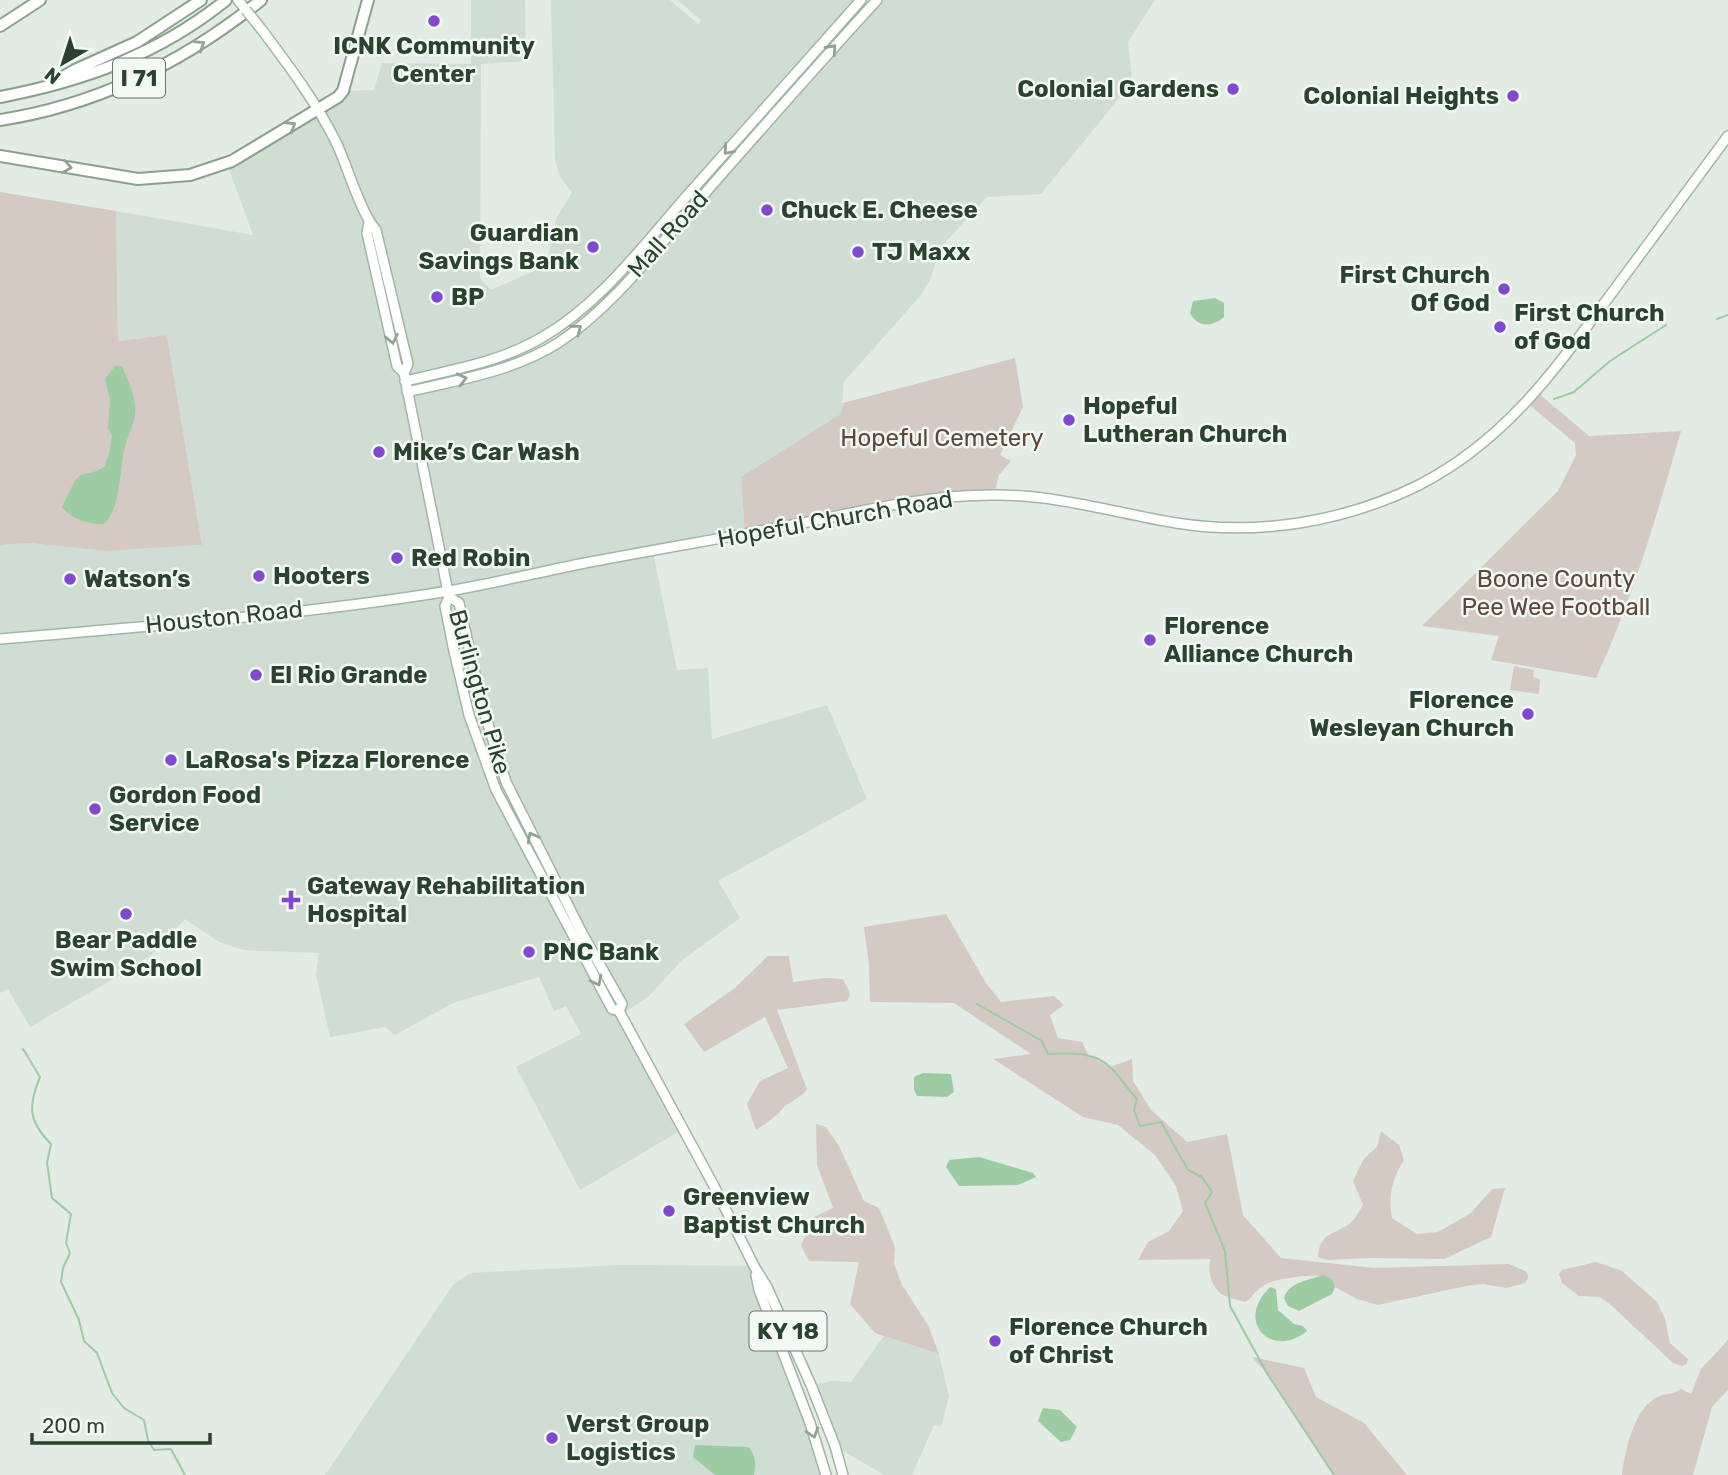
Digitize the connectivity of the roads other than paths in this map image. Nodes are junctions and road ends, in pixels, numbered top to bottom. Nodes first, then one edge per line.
1 (40, 0) edge
2 (201, 0) edge
3 (226, 0) edge
4 (238, 0) edge
5 (261, 0) edge
6 (368, 0) edge
7 (861, 0) edge
8 (877, 0) edge
9 (0, 26) edge
10 (43, 88) junction
11 (0, 97) edge
12 (319, 110) junction
13 (0, 120) edge
14 (1728, 136) edge
15 (0, 156) edge
16 (405, 377) junction
17 (408, 393) junction
18 (449, 594) junction
19 (0, 639) edge
20 (619, 1011) junction
21 (754, 1266) junction
22 (826, 1475) edge
23 (843, 1475) edge

1 - 9 highway
2 - 10 highway
3 - 10 highway, I 71
4 - 12 main road, Burlington Pike / KY 18, bridge
13 -> 5 highway, I 71
6 - 12 highway
7 -> 16 main road, Mall Road
17 -> 8 main road, Mall Road
10 - 11 highway, I 71
15 -> 12 highway
12 - 16 main road, Burlington Pike / KY 18
14 - 18 main road, Hopeful Church Road
16 - 17 main road, Burlington Pike / KY 18
17 - 18 main road, Burlington Pike / KY 18
18 - 19 main road, Houston Road
20 -> 18 main road, Burlington Pike / KY 18
18 -> 20 main road, Burlington Pike / KY 18
20 - 21 main road, Burlington Pike / KY 18
21 -> 22 main road, Burlington Pike / KY 18
21 - 23 main road, Burlington Pike / KY 18

